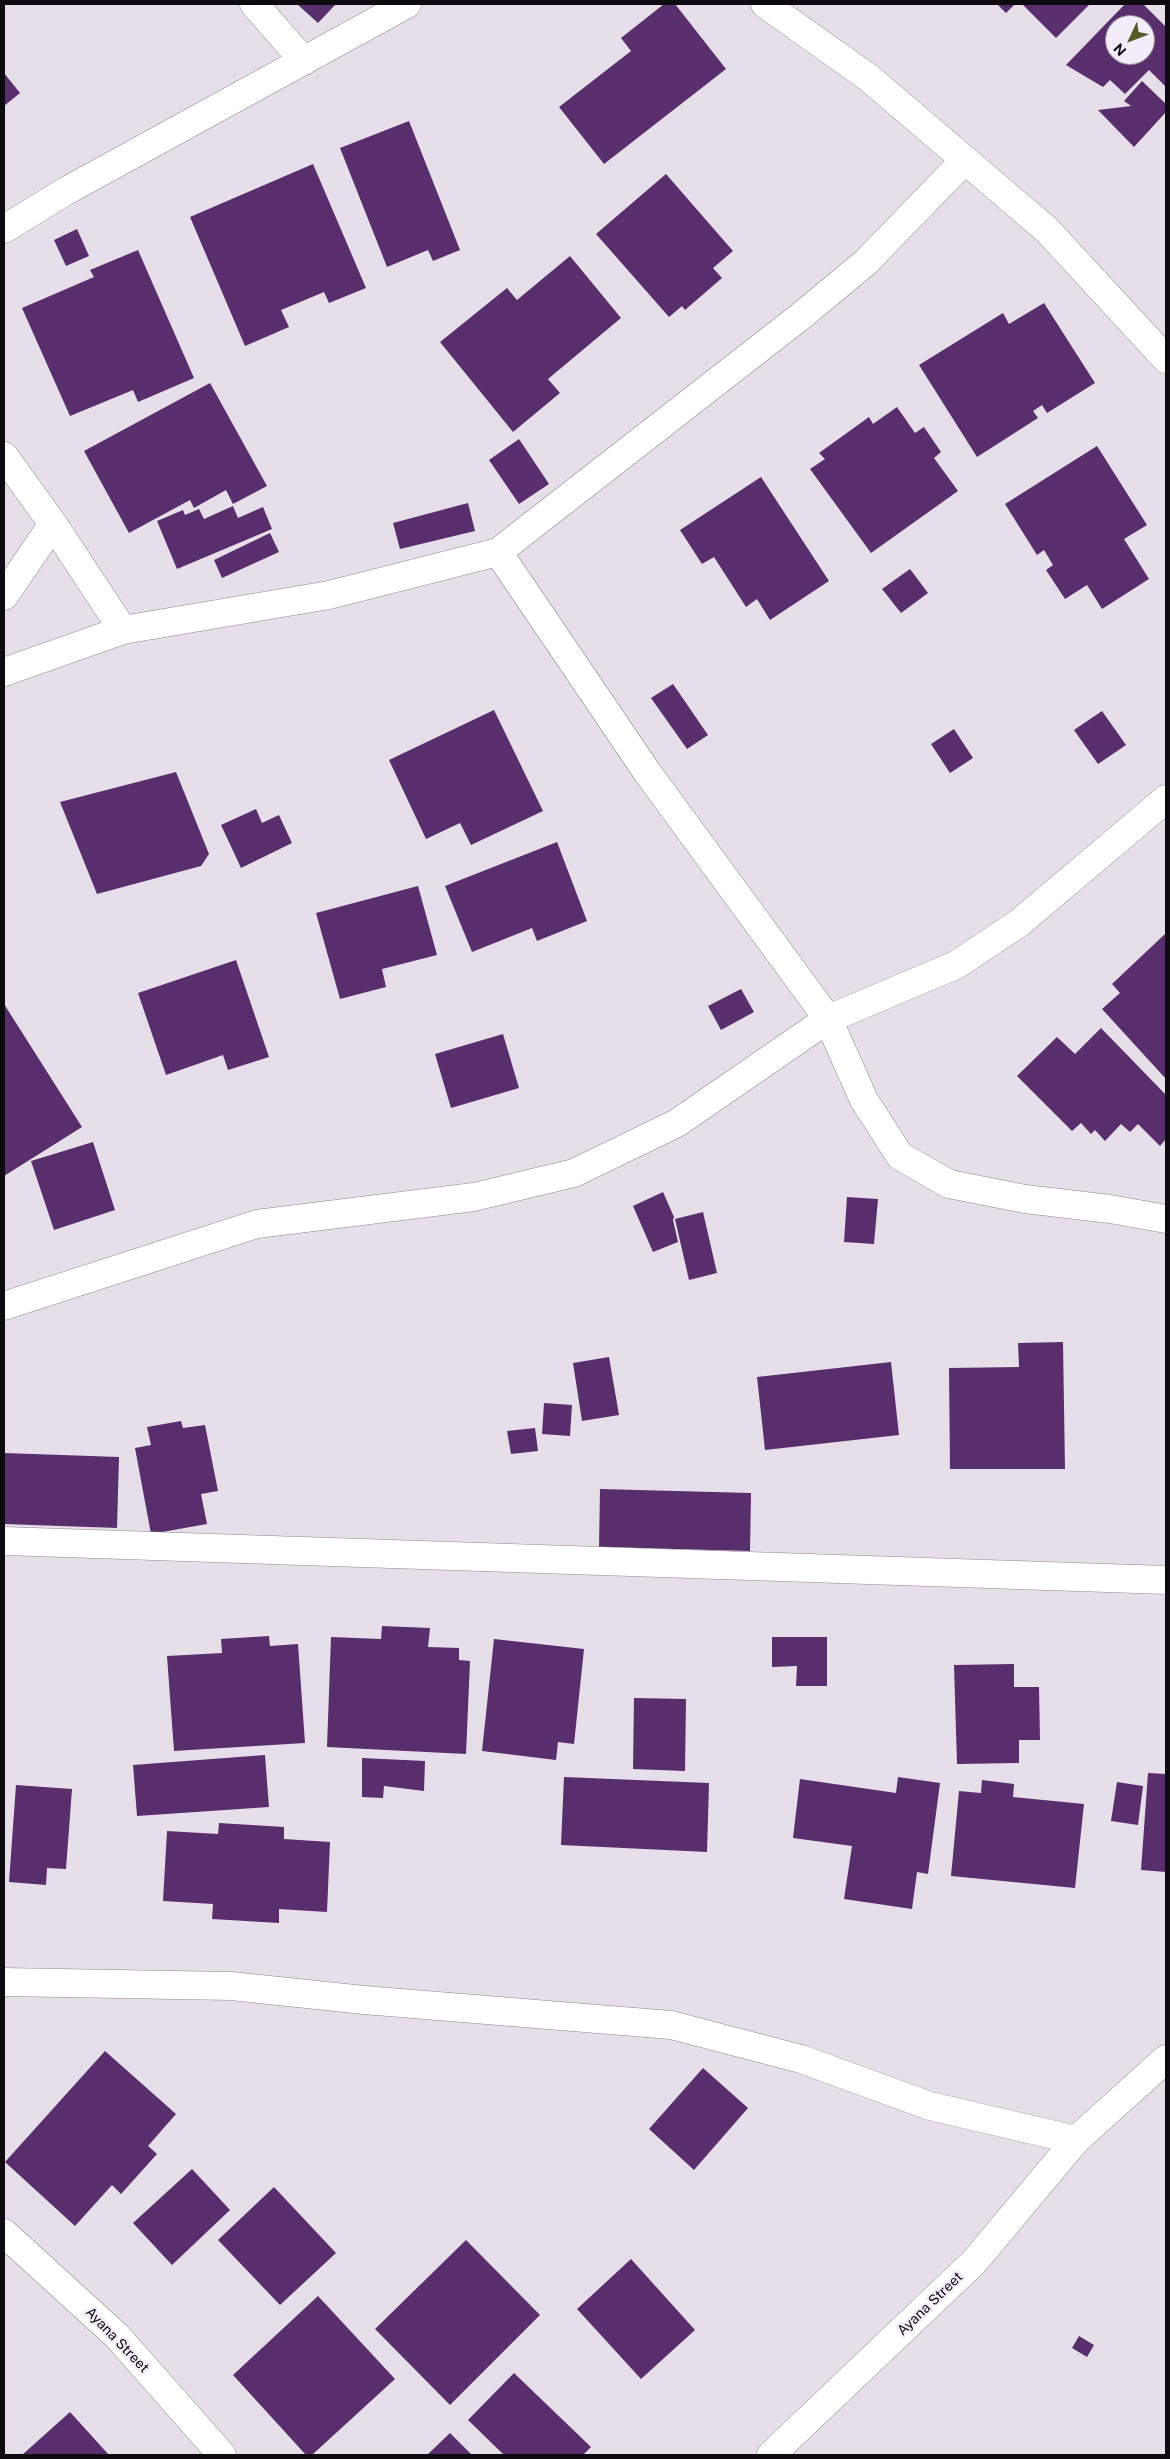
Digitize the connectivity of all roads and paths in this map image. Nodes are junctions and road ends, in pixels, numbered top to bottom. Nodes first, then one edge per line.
1 (254, 4) edge
2 (407, 4) edge
3 (764, 4) edge
4 (304, 61) junction
5 (964, 160) junction
6 (4, 229) edge
7 (1166, 359) edge
8 (4, 456) edge
9 (53, 524) junction
10 (498, 552) junction
11 (4, 596) edge
12 (123, 630) junction
13 (4, 672) edge
14 (1166, 799) edge
15 (828, 1019) junction
16 (1166, 1219) edge
17 (4, 1306) edge
18 (4, 1541) edge
19 (1166, 1580) edge
20 (4, 1982) edge
21 (1166, 2059) edge
22 (1076, 2140) junction
23 (4, 2233) edge
24 (222, 2455) edge
25 (771, 2455) edge

1 - 4 street
2 - 4 street
3 - 5 street
4 - 6 street
5 - 7 street
5 - 10 street
8 - 9 street
9 - 11 street
9 - 12 street
10 - 12 street
10 - 15 street
12 - 13 street
14 - 15 street
15 - 16 street
15 - 17 street
18 - 19 street
20 - 22 street
21 - 22 street, Ayana Street
22 - 25 street, Ayana Street
23 - 24 street, Ayana Street

